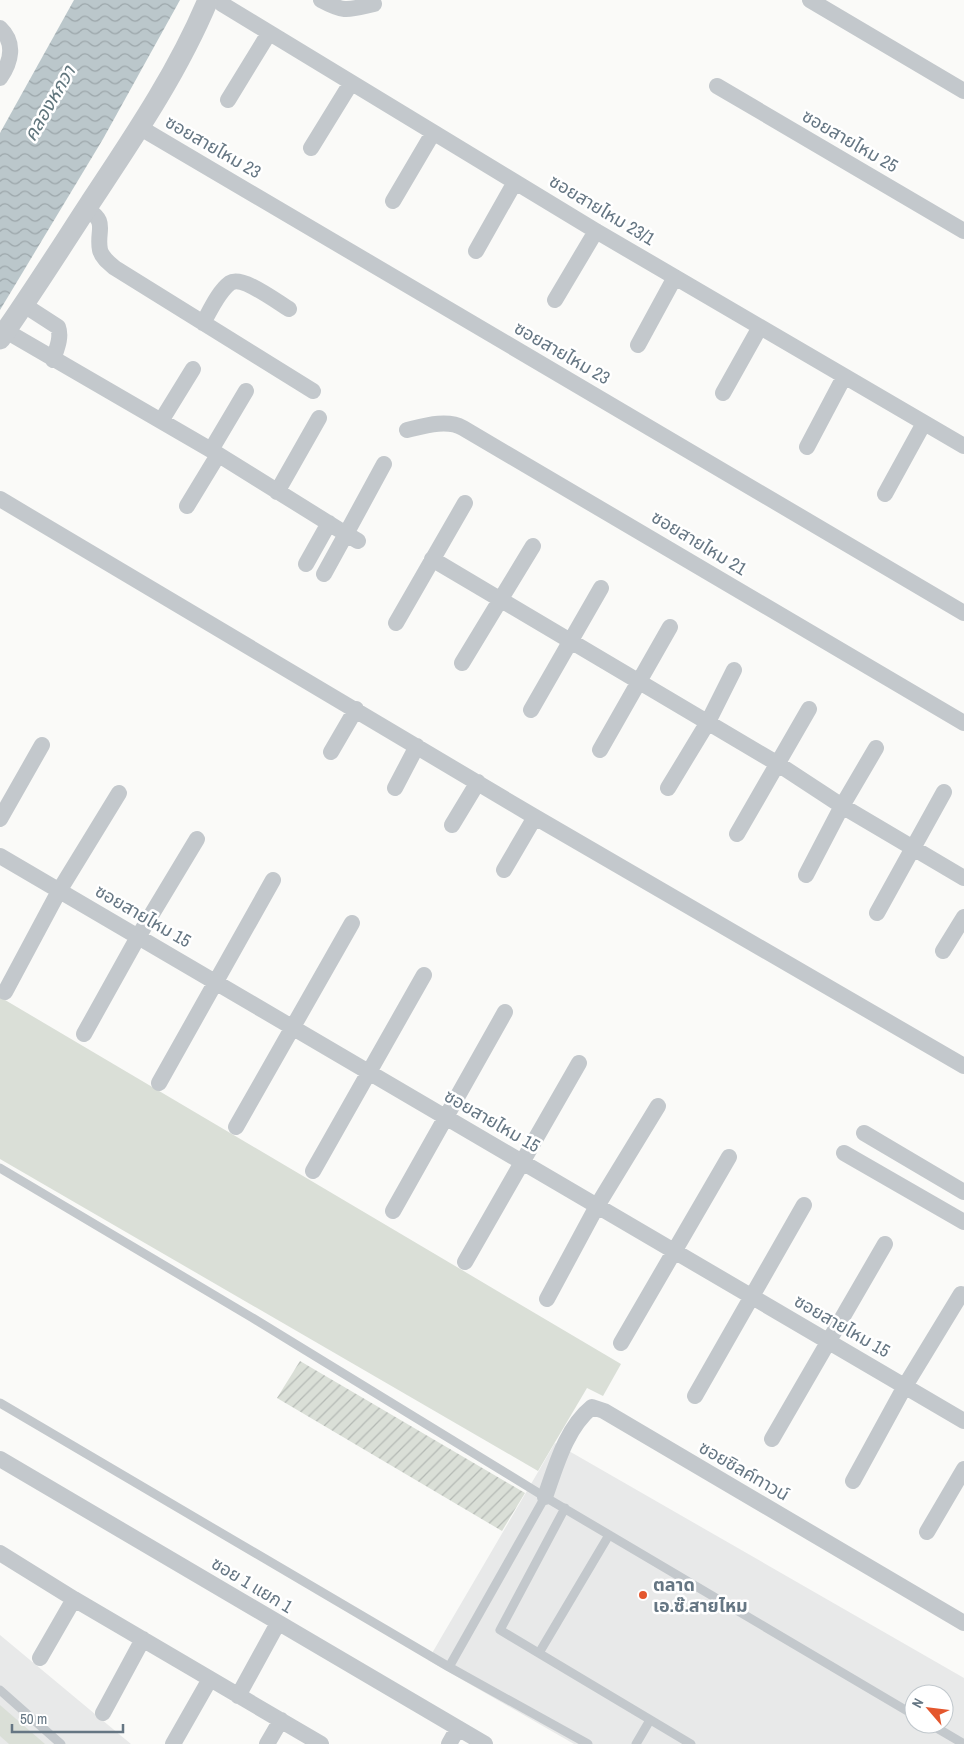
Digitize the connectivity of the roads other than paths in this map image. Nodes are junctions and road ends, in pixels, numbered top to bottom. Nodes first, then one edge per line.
1 (321, 0) edge
2 (810, 0) edge
3 (215, 2) edge
4 (374, 4) dead end
5 (0, 28) edge
6 (269, 33) junction
7 (0, 78) edge
8 (351, 83) junction
9 (716, 86) dead end
10 (964, 91) edge
11 (228, 100) dead end
12 (140, 128) junction
13 (433, 133) junction
14 (311, 148) dead end
15 (515, 182) junction
16 (393, 201) dead end
17 (86, 209) junction
18 (596, 231) junction
19 (964, 231) edge
20 (476, 251) dead end
21 (675, 277) junction
22 (555, 300) dead end
23 (24, 305) junction
24 (289, 309) dead end
25 (203, 323) junction
26 (760, 328) junction
27 (3, 335) edge
28 (638, 345) dead end
29 (53, 360) junction
30 (193, 370) dead end
31 (844, 377) junction
32 (246, 391) dead end
33 (314, 391) dead end
34 (723, 393) dead end
35 (319, 418) dead end
36 (161, 421) junction
37 (924, 423) junction
38 (407, 430) dead end
39 (807, 446) dead end
40 (964, 446) edge
41 (214, 453) junction
42 (384, 464) dead end
43 (277, 492) junction
44 (885, 494) dead end
45 (0, 500) edge
46 (465, 503) dead end
47 (188, 506) dead end
48 (329, 523) junction
49 (352, 538) junction
50 (533, 546) dead end
51 (432, 559) junction
52 (306, 564) dead end
53 (324, 574) dead end
54 (601, 588) dead end
55 (501, 600) junction
56 (964, 613) edge
57 (396, 624) dead end
58 (670, 627) dead end
59 (571, 641) junction
60 (462, 663) dead end
61 (734, 670) dead end
62 (639, 682) junction
63 (809, 709) dead end
64 (356, 710) junction
65 (531, 710) dead end
66 (708, 722) junction
67 (964, 723) edge
68 (42, 745) dead end
69 (417, 746) junction
70 (876, 748) dead end
71 (600, 750) dead end
72 (331, 752) dead end
73 (778, 764) junction
74 (478, 782) junction
75 (395, 788) dead end
76 (668, 788) dead end
77 (944, 792) dead end
78 (119, 793) dead end
79 (842, 806) junction
80 (535, 817) junction
81 (0, 819) edge
82 (452, 825) dead end
83 (737, 834) dead end
84 (197, 839) dead end
85 (912, 847) junction
86 (0, 856) edge
87 (504, 870) dead end
88 (806, 874) dead end
89 (964, 878) edge
90 (273, 880) dead end
91 (59, 891) junction
92 (877, 913) dead end
93 (964, 917) edge
94 (352, 923) dead end
95 (138, 937) junction
96 (943, 951) dead end
97 (424, 975) dead end
98 (215, 982) junction
99 (5, 992) dead end
100 (505, 1012) dead end
101 (292, 1027) junction
102 (84, 1034) dead end
103 (580, 1063) dead end
104 (964, 1066) edge
105 (369, 1072) junction
106 (159, 1083) dead end
107 (658, 1106) dead end
108 (446, 1118) junction
109 (236, 1127) dead end
110 (864, 1133) dead end
111 (844, 1153) dead end
112 (729, 1157) dead end
113 (522, 1162) junction
114 (0, 1168) edge
115 (313, 1171) dead end
116 (964, 1192) edge
117 (804, 1205) dead end
118 (597, 1206) junction
119 (393, 1211) dead end
120 (964, 1222) edge
121 (885, 1244) dead end
122 (674, 1251) junction
123 (465, 1262) dead end
124 (961, 1294) dead end
125 (751, 1296) junction
126 (546, 1299) dead end
127 (828, 1341) junction
128 (621, 1343) dead end
129 (905, 1386) junction
130 (695, 1396) dead end
131 (0, 1403) edge
132 (964, 1421) edge
133 (772, 1438) dead end
134 (0, 1459) edge
135 (964, 1469) edge
136 (853, 1482) dead end
137 (545, 1497) junction
138 (564, 1508) junction
139 (927, 1532) dead end
140 (609, 1534) junction
141 (2, 1558) edge
142 (74, 1599) junction
143 (278, 1623) junction
144 (964, 1623) edge
145 (143, 1639) junction
146 (539, 1653) junction
147 (40, 1658) dead end
148 (449, 1667) junction
149 (210, 1679) junction
150 (0, 1690) edge
151 (238, 1696) junction
152 (904, 1709) edge
153 (104, 1713) dead end
154 (281, 1720) junction
155 (650, 1720) junction
156 (458, 1728) junction
157 (947, 1734) edge
158 (60, 1744) edge
159 (173, 1744) edge
160 (267, 1744) edge
161 (321, 1744) edge
162 (449, 1744) edge
163 (485, 1744) edge
164 (588, 1744) edge
165 (636, 1744) edge
166 (691, 1744) edge
167 (964, 1744) edge

1 - 4 street
2 - 10 street
3 - 6 street, ซอยสายไหม 23/1
3 - 12 street
5 - 7 street
6 - 8 street, ซอยสายไหม 23/1
6 - 11 street
8 - 13 street, ซอยสายไหม 23/1
8 - 14 street
9 - 19 street, ซอยสายไหม 25
12 - 17 street
12 - 56 street, ซอยสายไหม 23
13 - 15 street, ซอยสายไหม 23/1
13 - 16 street
15 - 18 street, ซอยสายไหม 23/1
15 - 20 street
17 - 23 street
17 - 25 street
18 - 21 street, ซอยสายไหม 23/1
18 - 22 street
21 - 26 street, ซอยสายไหม 23/1
21 - 28 street
23 - 27 street
23 - 29 street
24 - 25 street
25 - 33 street
26 - 31 street, ซอยสายไหม 23/1
26 - 34 street
27 - 29 street
29 - 36 street
30 - 36 street
31 - 37 street, ซอยสายไหม 23/1
31 - 39 street
32 - 41 street
35 - 43 street
36 - 41 street
37 - 40 street, ซอยสายไหม 23/1
37 - 44 street
38 - 67 street, ซอยสายไหม 21
41 - 43 street
41 - 47 street
42 - 49 street
43 - 48 street
45 - 64 street
46 - 51 street
48 - 49 street
48 - 52 street
49 - 53 street
50 - 55 street
51 - 55 street
51 - 57 street
54 - 59 street
55 - 59 street
55 - 60 street
58 - 62 street
59 - 62 street
59 - 65 street
61 - 66 street
62 - 66 street
62 - 71 street
63 - 73 street
64 - 69 street
64 - 72 street
66 - 73 street
66 - 76 street
68 - 81 street
69 - 74 street
69 - 75 street
70 - 79 street
73 - 79 street
73 - 83 street
74 - 80 street
74 - 82 street
77 - 85 street
78 - 91 street
79 - 85 street
79 - 88 street
80 - 87 street
80 - 104 street
84 - 95 street
85 - 89 street
85 - 92 street
86 - 91 street, ซอยสายไหม 15
90 - 98 street
91 - 95 street, ซอยสายไหม 15
91 - 99 street
93 - 96 street
94 - 101 street
95 - 98 street, ซอยสายไหม 15
95 - 102 street
97 - 105 street
98 - 101 street, ซอยสายไหม 15
98 - 106 street
100 - 108 street
101 - 105 street, ซอยสายไหม 15
101 - 109 street
103 - 113 street
105 - 108 street, ซอยสายไหม 15
105 - 115 street
107 - 118 street
108 - 113 street, ซอยสายไหม 15
108 - 119 street
110 - 116 street
111 - 120 street
112 - 122 street
113 - 118 street, ซอยสายไหม 15
113 - 123 street
114 - 137 lane
117 - 125 street
118 - 122 street, ซอยสายไหม 15
118 - 126 street
121 - 127 street
122 - 125 street, ซอยสายไหม 15
122 - 128 street
124 - 129 street
125 - 127 street, ซอยสายไหม 15
125 - 130 street
127 - 129 street, ซอยสายไหม 15
127 - 133 street
129 - 132 street, ซอยสายไหม 15
129 - 136 street
131 - 148 lane
134 - 143 street, ซอย 1 แยก 1
135 - 139 street
137 - 138 lane
137 - 144 street, ซอยซิลค์ทาวน์
137 - 148 lane
138 - 140 lane
138 - 146 lane
140 - 146 lane
140 - 152 lane
141 - 142 street
142 - 145 street
142 - 147 street
143 - 151 street
143 - 156 street, ซอย 1 แยก 1
145 - 149 street
145 - 153 street
146 - 155 lane
148 - 164 lane
149 - 151 street
149 - 159 street
150 - 158 lane
151 - 154 street
154 - 160 street
154 - 161 street
155 - 165 lane
155 - 166 lane
156 - 162 street
156 - 163 street, ซอย 1 แยก 1
157 - 167 lane

